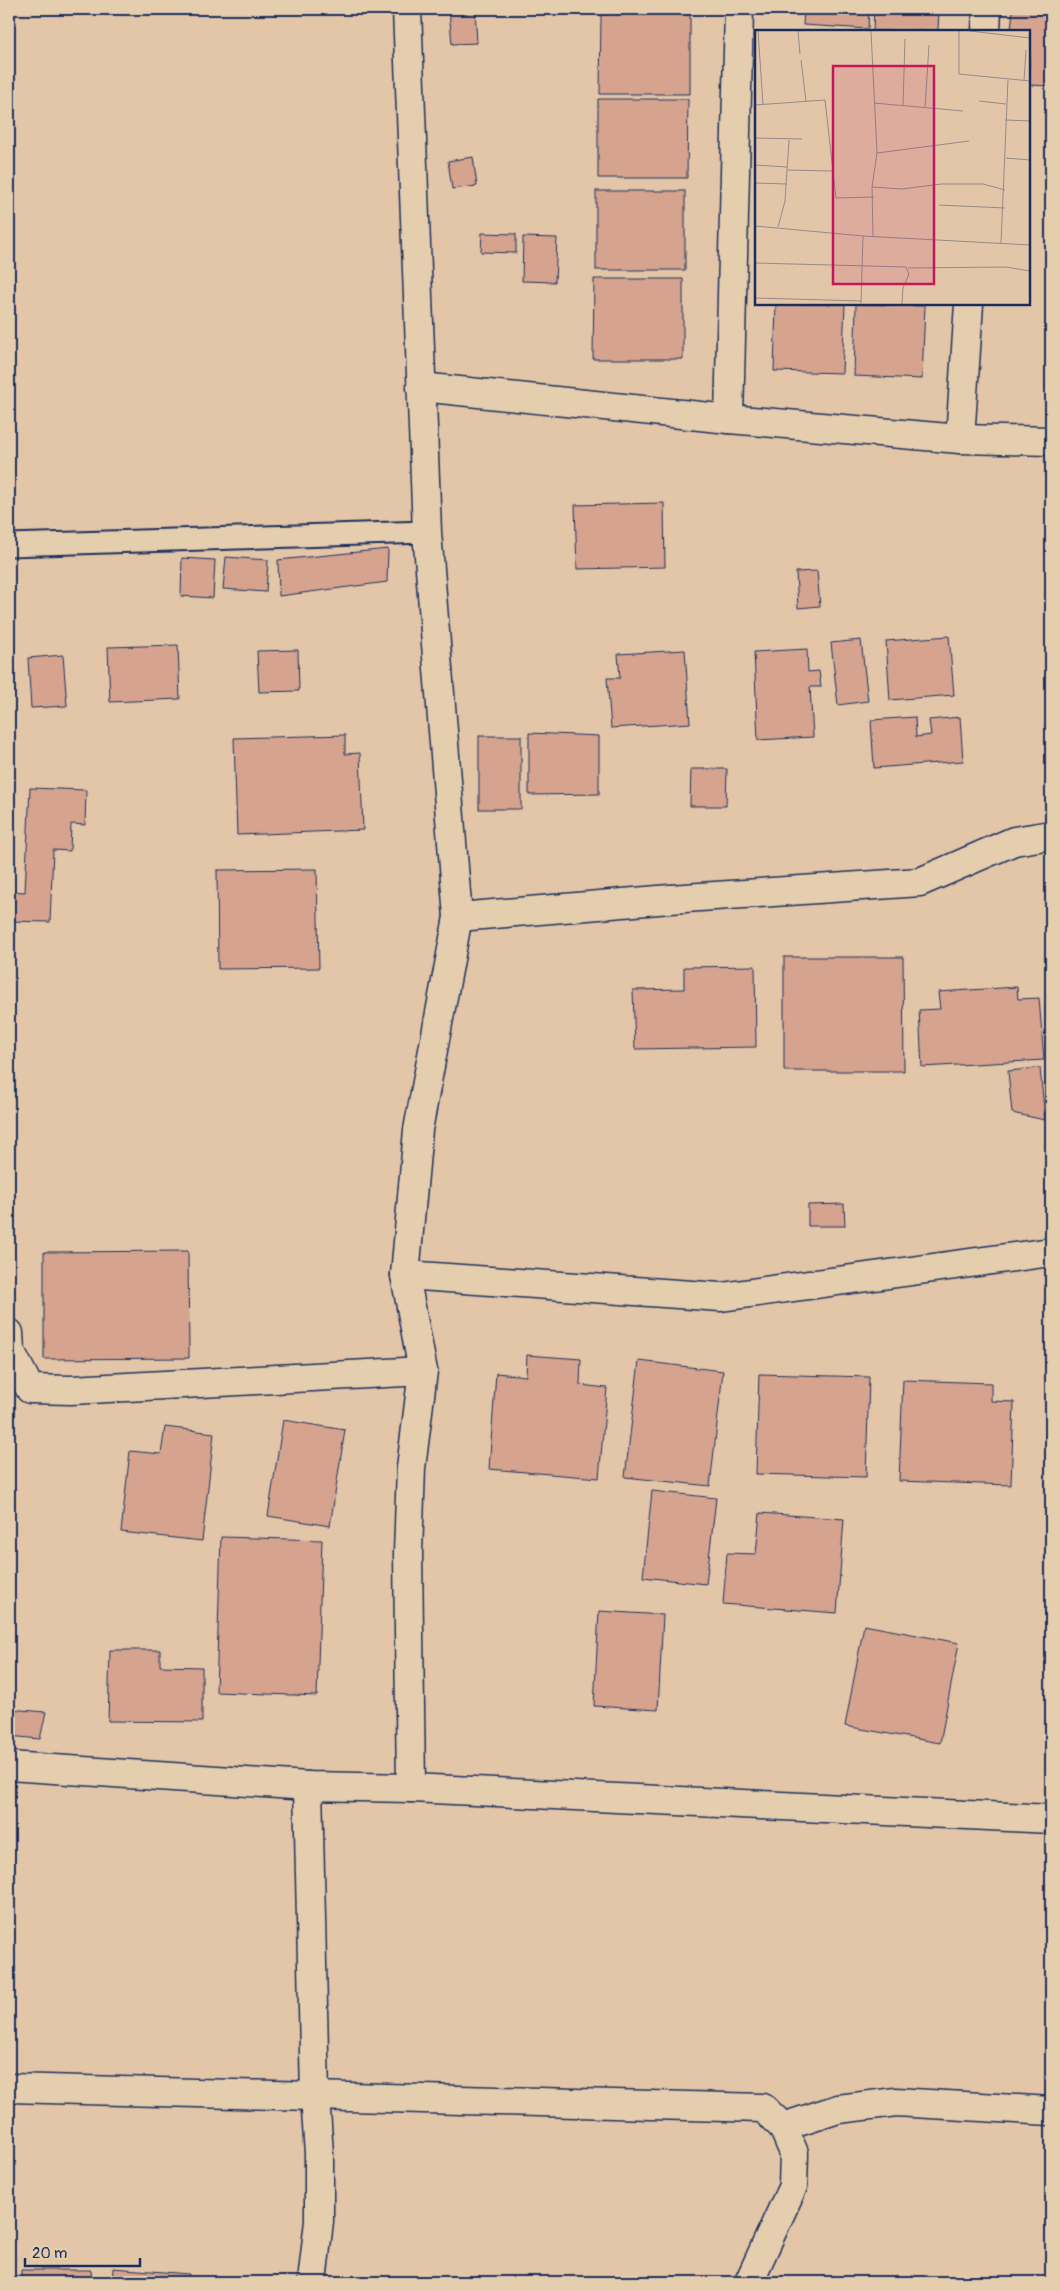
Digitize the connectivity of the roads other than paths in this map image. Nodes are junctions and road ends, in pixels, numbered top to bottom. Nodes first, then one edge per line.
1 (408, 9) edge
2 (739, 9) edge
3 (988, 9) edge
4 (986, 30) edge
5 (969, 305) edge
6 (421, 387) junction
7 (729, 419) junction
8 (960, 439) junction
9 (1051, 441) edge
10 (427, 532) junction
11 (9, 546) edge
12 (1051, 835) edge
13 (458, 917) junction
14 (1051, 1252) edge
15 (405, 1275) junction
16 (9, 1333) edge
17 (423, 1371) junction
18 (9, 1766) edge
19 (308, 1786) junction
20 (411, 1788) junction
21 (1051, 1820) edge
22 (9, 2088) edge
23 (315, 2096) junction
24 (1051, 2111) edge
25 (783, 2127) junction
26 (312, 2282) edge
27 (749, 2282) edge

1 - 6 street
2 - 7 street
3 - 4 street
5 - 8 street
6 - 7 street
6 - 10 street
7 - 8 street
8 - 9 street
10 - 11 lane
10 - 13 street
12 - 13 street
13 - 15 street
14 - 15 street
15 - 17 street
16 - 17 street
17 - 20 street
18 - 19 street
19 - 20 street
19 - 23 street
20 - 21 street
22 - 23 street
23 - 25 street
23 - 26 street
24 - 25 street
25 - 27 street

